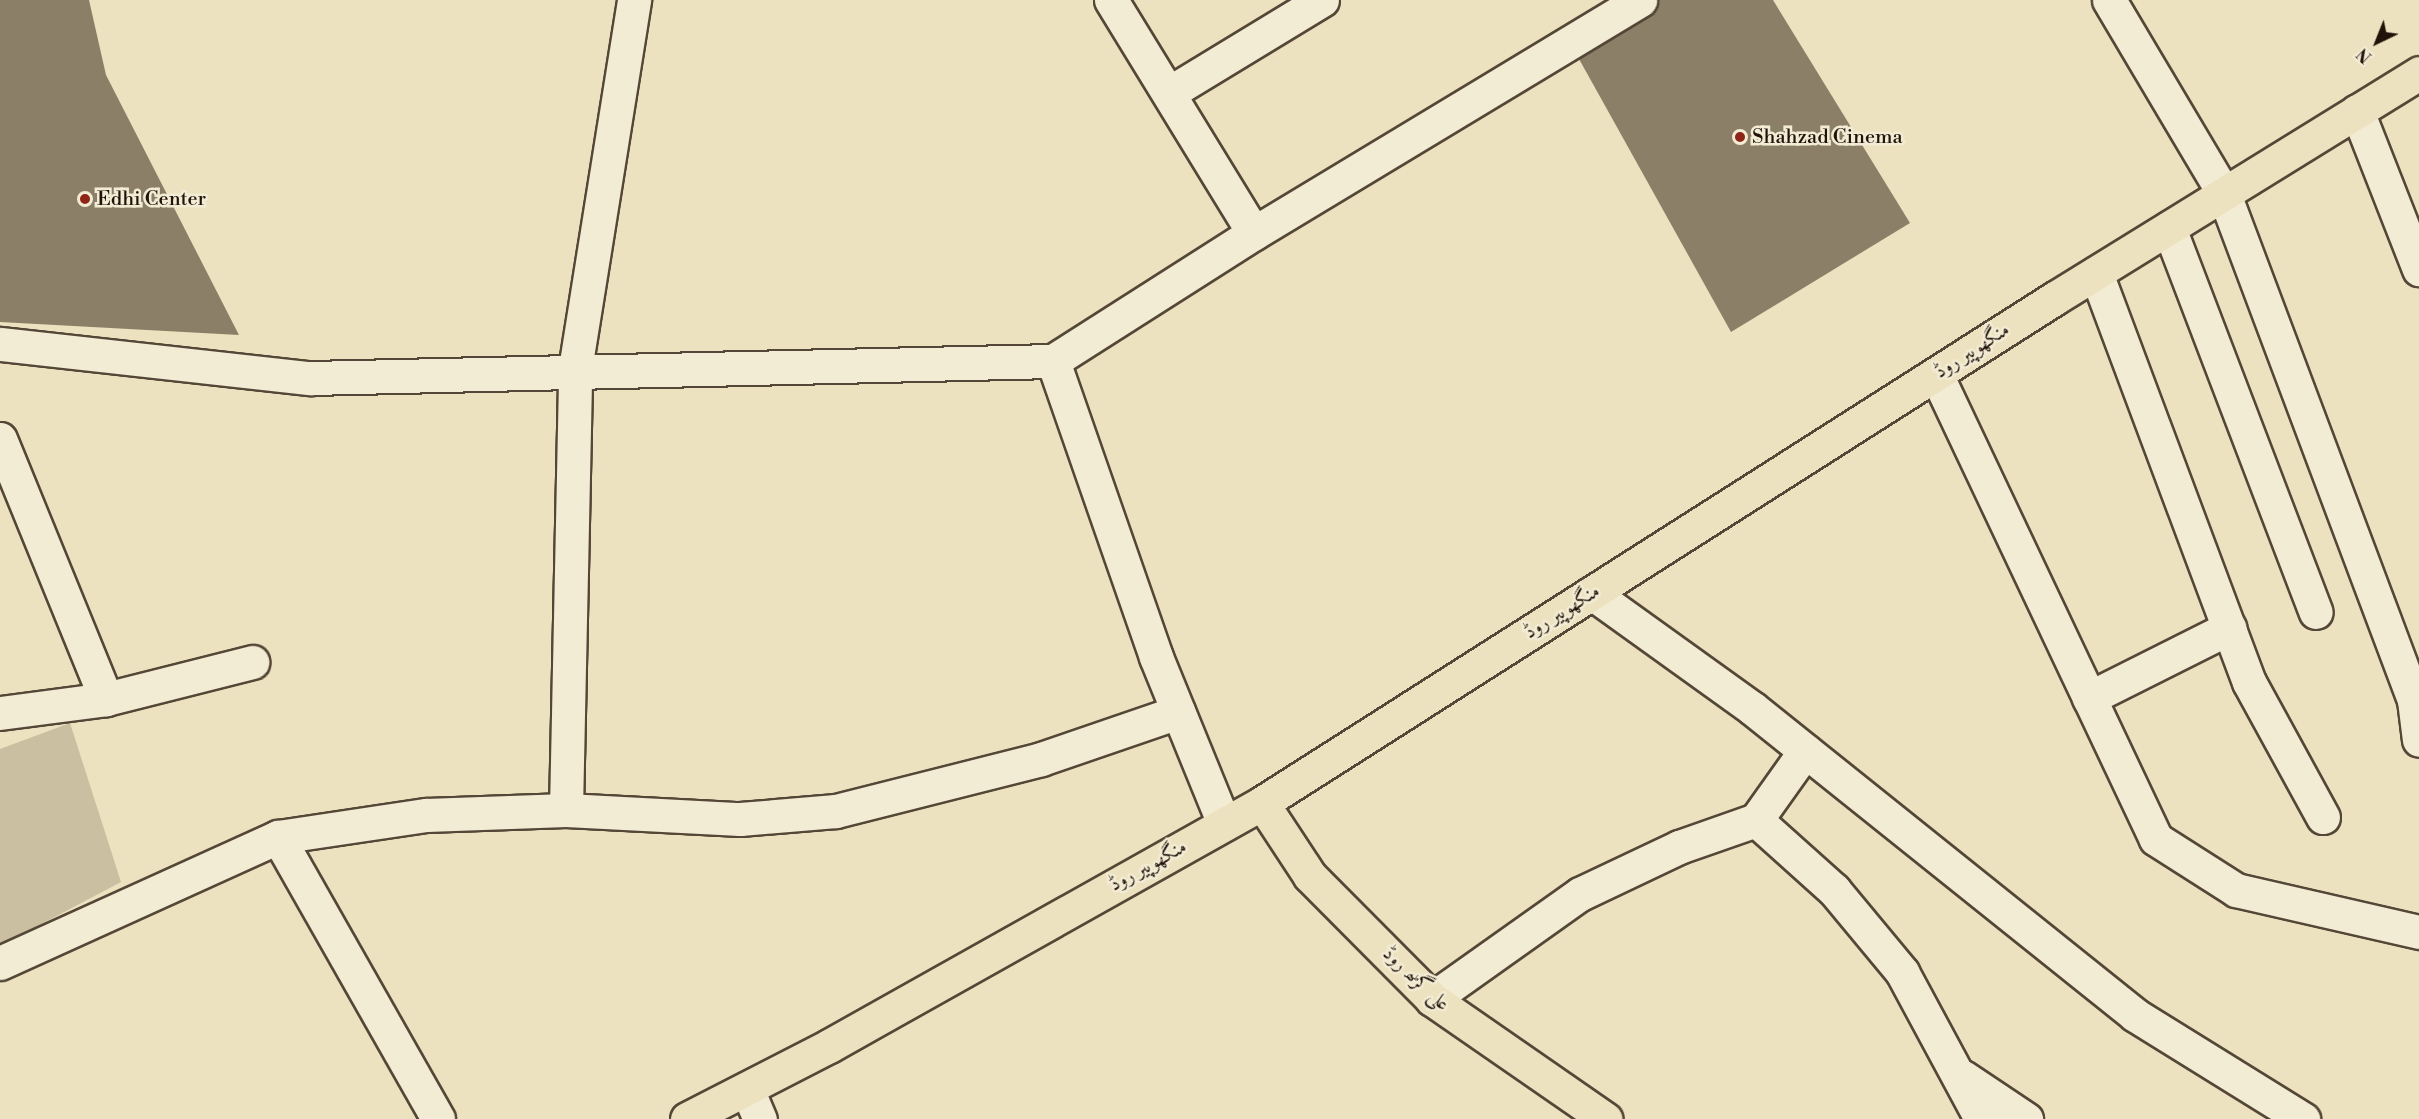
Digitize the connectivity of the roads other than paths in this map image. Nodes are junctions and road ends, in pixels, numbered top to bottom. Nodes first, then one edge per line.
1 (634, 0) edge
2 (1111, 0) edge
3 (1322, 0) edge
4 (1640, 0) edge
5 (2109, 0) edge
6 (2419, 73) edge
7 (1169, 93) junction
8 (2357, 111) junction
9 (2224, 194) junction
10 (2169, 228) junction
11 (1254, 233) junction
12 (2419, 269) edge
13 (2096, 273) junction
14 (0, 344) edge
15 (1053, 361) junction
16 (575, 369) junction
17 (1936, 374) junction
18 (0, 438) edge
19 (1592, 593) junction
20 (2316, 612) dead end
21 (2229, 628) junction
22 (252, 662) dead end
23 (2089, 698) junction
24 (106, 699) junction
25 (1178, 712) junction
26 (0, 713) edge
27 (2419, 740) edge
28 (1805, 751) junction
29 (1262, 802) junction
30 (566, 810) junction
31 (2323, 817) dead end
32 (1756, 820) junction
33 (1224, 824) junction
34 (278, 837) junction
35 (2419, 932) edge
36 (0, 963) edge
37 (1432, 999) junction
38 (1960, 1075) junction
39 (747, 1089) junction
40 (438, 1119) edge
41 (687, 1119) edge
42 (760, 1119) edge
43 (1605, 1119) edge
44 (1981, 1119) edge
45 (2026, 1119) edge
46 (2303, 1119) edge

1 - 16 street
2 - 7 street
3 - 7 street
4 - 11 street
5 - 9 street
6 - 8 main road, منگھوپیر روڈ
7 - 11 street
8 - 9 main road, منگھوپیر روڈ
8 - 12 street
9 - 10 main road, منگھوپیر روڈ
9 - 27 street
10 - 13 main road, منگھوپیر روڈ
10 - 20 street
11 - 15 street
13 - 17 main road, منگھوپیر روڈ
13 - 21 street
14 - 16 street
15 - 16 street
15 - 25 street
16 - 30 street
17 - 19 main road, منگھوپیر روڈ
17 - 23 street
18 - 24 street
19 - 28 street
19 - 29 main road, منگھوپیر روڈ
21 - 23 street
21 - 31 street
22 - 24 street
23 - 35 street
24 - 26 street
25 - 30 street
25 - 33 street
28 - 32 street
28 - 46 street
29 - 33 main road, منگھوپیر روڈ
29 - 37 main road, علی گڑھ روڈ
30 - 34 street
32 - 37 street
32 - 38 street
33 - 39 main road, منگھوپیر روڈ
34 - 36 street
34 - 40 street
37 - 43 main road, علی گڑھ روڈ
38 - 44 street
38 - 45 street
39 - 41 main road, منگھوپیر روڈ
39 - 42 street

